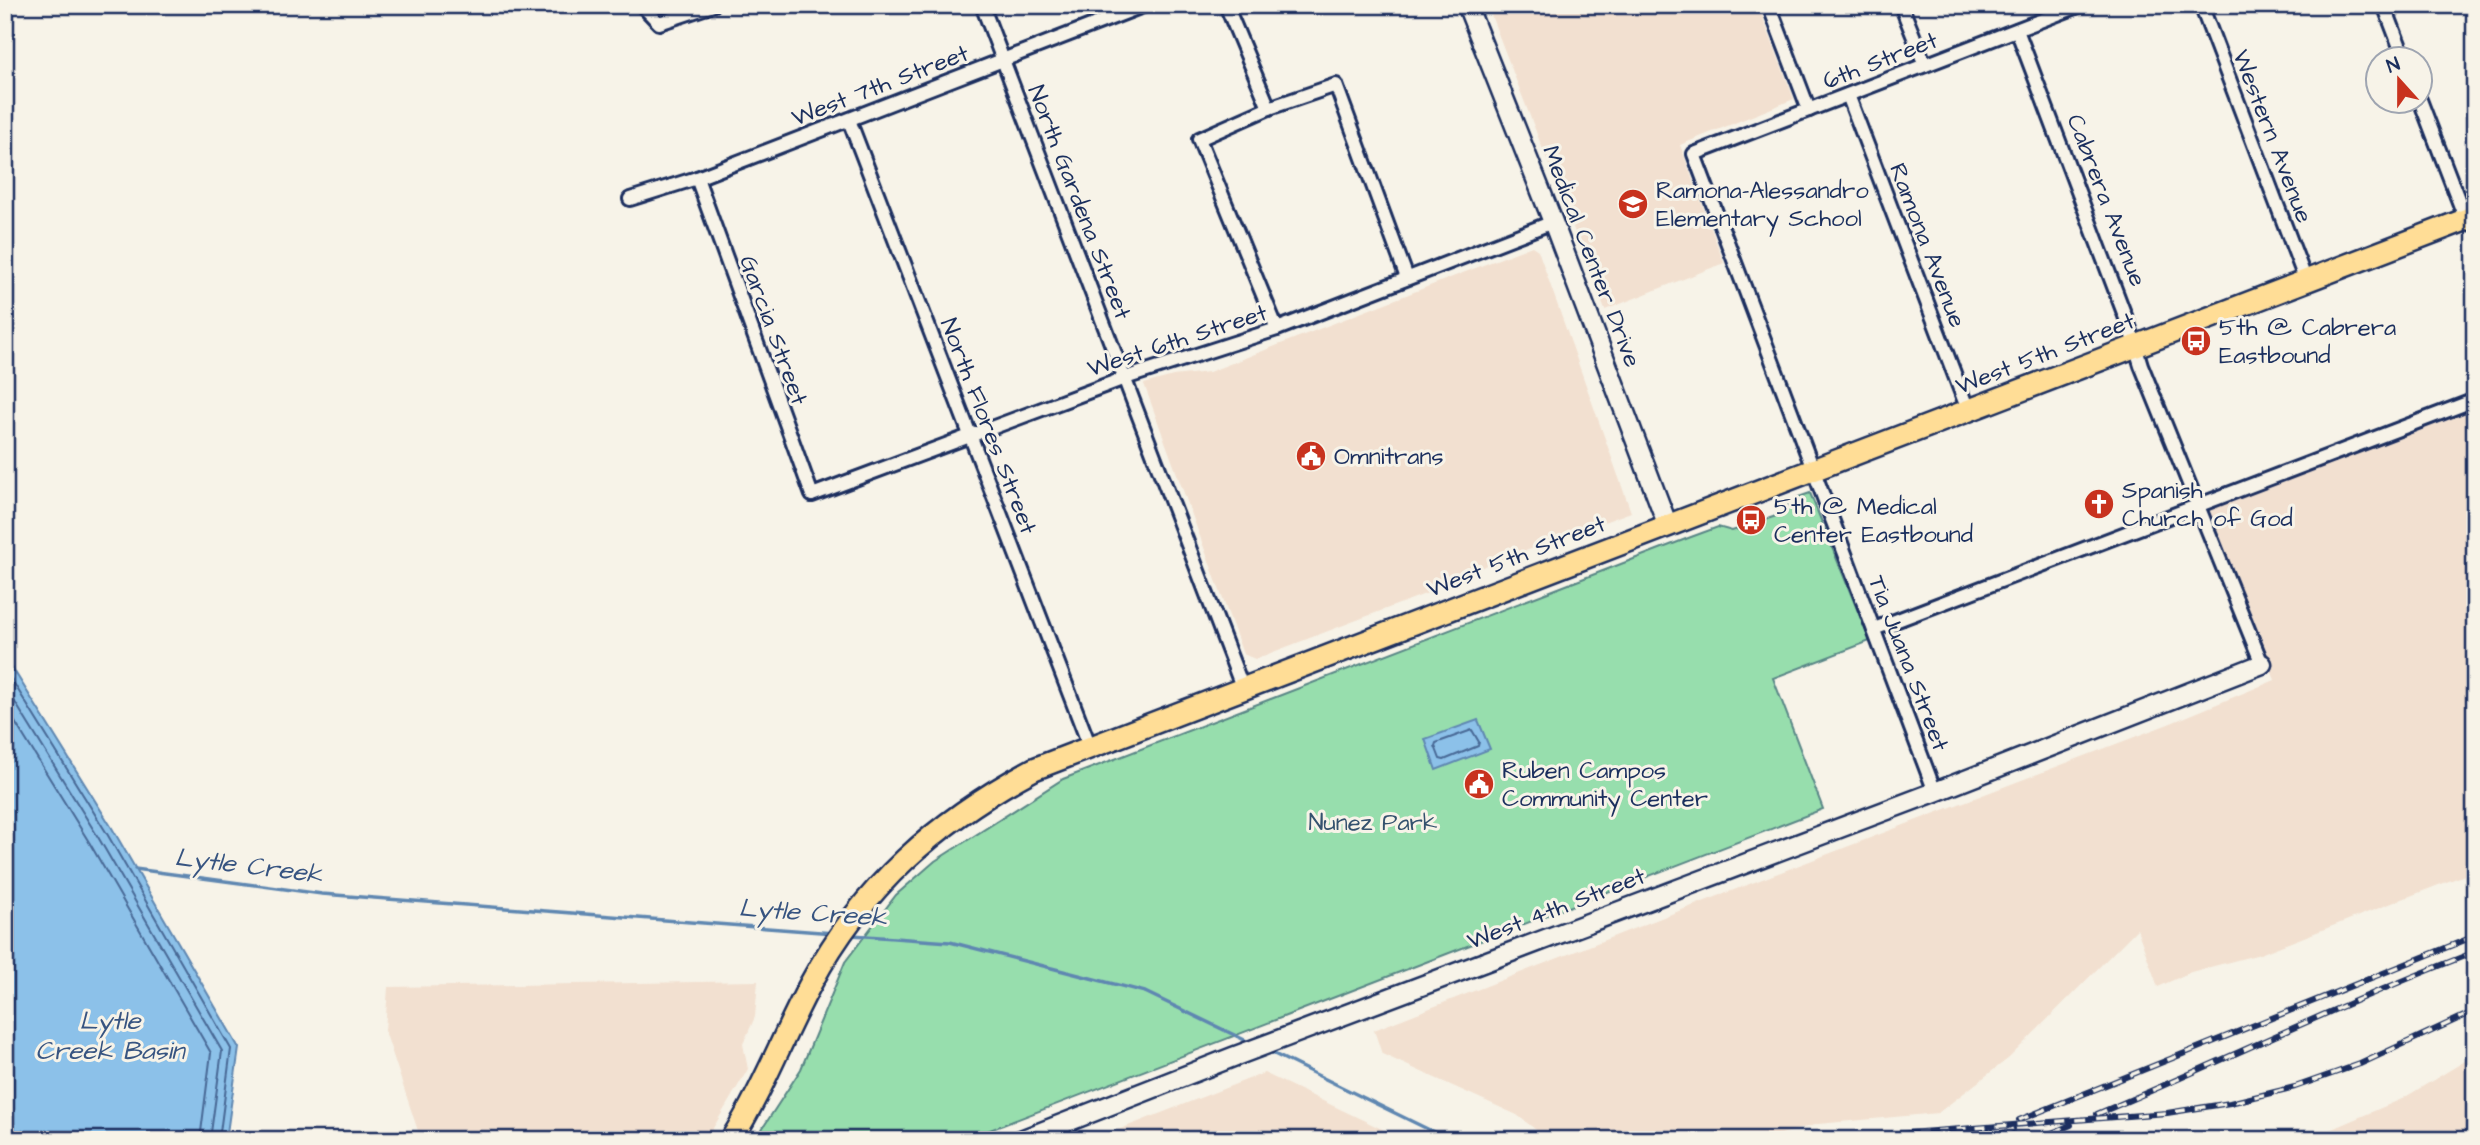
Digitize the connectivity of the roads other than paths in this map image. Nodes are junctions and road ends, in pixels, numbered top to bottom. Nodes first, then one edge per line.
1 (642, 5) edge
2 (713, 5) edge
3 (982, 5) edge
4 (1145, 5) edge
5 (1226, 5) edge
6 (1468, 5) edge
7 (1769, 5) edge
8 (1901, 5) edge
9 (2081, 5) edge
10 (2201, 5) edge
11 (2384, 5) edge
12 (2017, 30) junction
13 (2400, 46) edge
14 (1003, 60) junction
15 (1925, 65) junction
16 (1848, 95) junction
17 (1269, 108) junction
18 (1809, 110) junction
19 (2427, 116) edge
20 (849, 120) junction
21 (1695, 154) joint
22 (697, 178) junction
23 (629, 199) dead end
24 (2470, 218) edge
25 (1553, 222) junction
26 (1407, 278) junction
27 (2306, 281) junction
28 (1277, 329) junction
29 (2136, 346) junction
30 (1125, 378) junction
31 (2475, 400) edge
32 (1968, 410) junction
33 (971, 436) junction
34 (1813, 470) junction
35 (812, 495) joint
36 (2199, 505) junction
37 (1668, 526) junction
38 (1874, 629) junction
39 (2262, 664) joint
40 (1243, 689) junction
41 (2109, 724) joint
42 (1090, 747) junction
43 (1935, 792) junction
44 (731, 1140) edge
45 (1021, 1140) edge

1 - 2 street
3 - 14 street, North Gardena Street
4 - 14 street, West 7th Street
5 - 17 street
6 - 25 street, Medical Center Drive
7 - 18 street
8 - 15 street
9 - 12 street, 6th Street
10 - 27 street, Western Avenue
11 - 13 street
12 - 15 street, 6th Street
12 - 29 street, Cabrera Avenue
14 - 20 street, West 7th Street
14 - 30 street, North Gardena Street
15 - 16 street, 6th Street
16 - 18 street, 6th Street
16 - 32 street, Ramona Avenue
17 - 26 street
17 - 28 street
18 - 21 street, 6th Street
19 - 24 street
20 - 22 street, West 7th Street
20 - 33 street, North Flores Street
21 - 34 street, Tia Juana Street
22 - 23 street, West 7th Street
22 - 35 street, Garcia Street
24 - 27 main road, West 5th Street
25 - 26 street, West 6th Street
25 - 37 street, Medical Center Drive
26 - 28 street, West 6th Street
27 - 29 main road, West 5th Street
28 - 30 street, West 6th Street
29 - 32 main road, West 5th Street
29 - 36 street, Cabrera Avenue
30 - 33 street, West 6th Street
30 - 40 street, North Gardena Street
31 - 36 street
32 - 34 main road, West 5th Street
33 - 35 street, West 6th Street
33 - 42 street, North Flores Street
34 - 37 main road, West 5th Street
34 - 38 street, Tia Juana Street
36 - 38 street
36 - 39 street, Cabrera Avenue
37 - 40 main road, West 5th Street
38 - 43 street, Tia Juana Street
39 - 41 street, Cabrera Avenue
40 - 42 main road, West 5th Street
41 - 43 street, West 4th Street
42 - 44 main road, West 5th Street
43 - 45 street, West 4th Street

